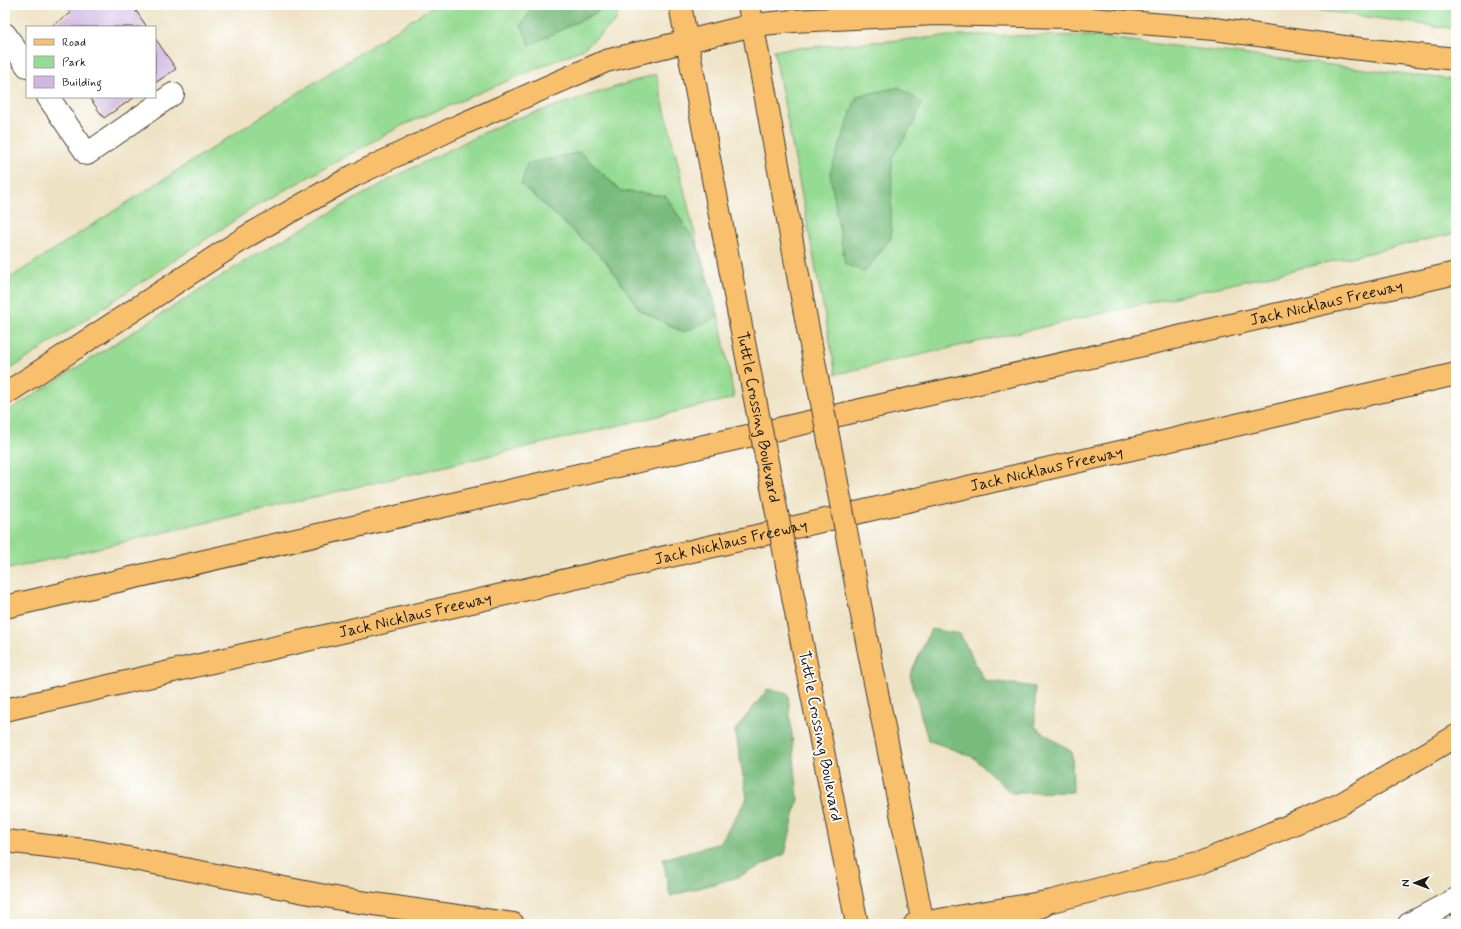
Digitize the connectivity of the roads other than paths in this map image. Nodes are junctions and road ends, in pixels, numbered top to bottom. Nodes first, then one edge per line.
1 (680, 5) edge
2 (751, 15) edge
3 (5, 34) edge
4 (686, 40) junction
5 (1456, 59) edge
6 (26, 65) edge
7 (173, 94) dead end
8 (49, 98) edge
9 (1456, 273) edge
10 (1456, 374) edge
11 (5, 394) edge
12 (5, 607) edge
13 (5, 710) edge
14 (1456, 736) edge
15 (5, 841) edge
16 (1456, 899) edge
17 (1052, 901) junction
18 (514, 924) edge
19 (857, 924) edge
20 (920, 924) edge
21 (1003, 924) edge
22 (1409, 924) edge

1 - 4 main road, Tuttle Crossing Boulevard
2 - 4 main road
2 - 5 main road
2 - 20 main road, bridge
3 - 6 lane
4 - 11 main road
4 - 19 main road, Tuttle Crossing Boulevard, bridge
7 - 8 lane
9 - 12 main road, Jack Nicklaus Freeway
10 - 13 main road, Jack Nicklaus Freeway
14 - 17 main road
15 - 18 main road
16 - 22 lane
17 - 20 main road
17 - 21 main road

